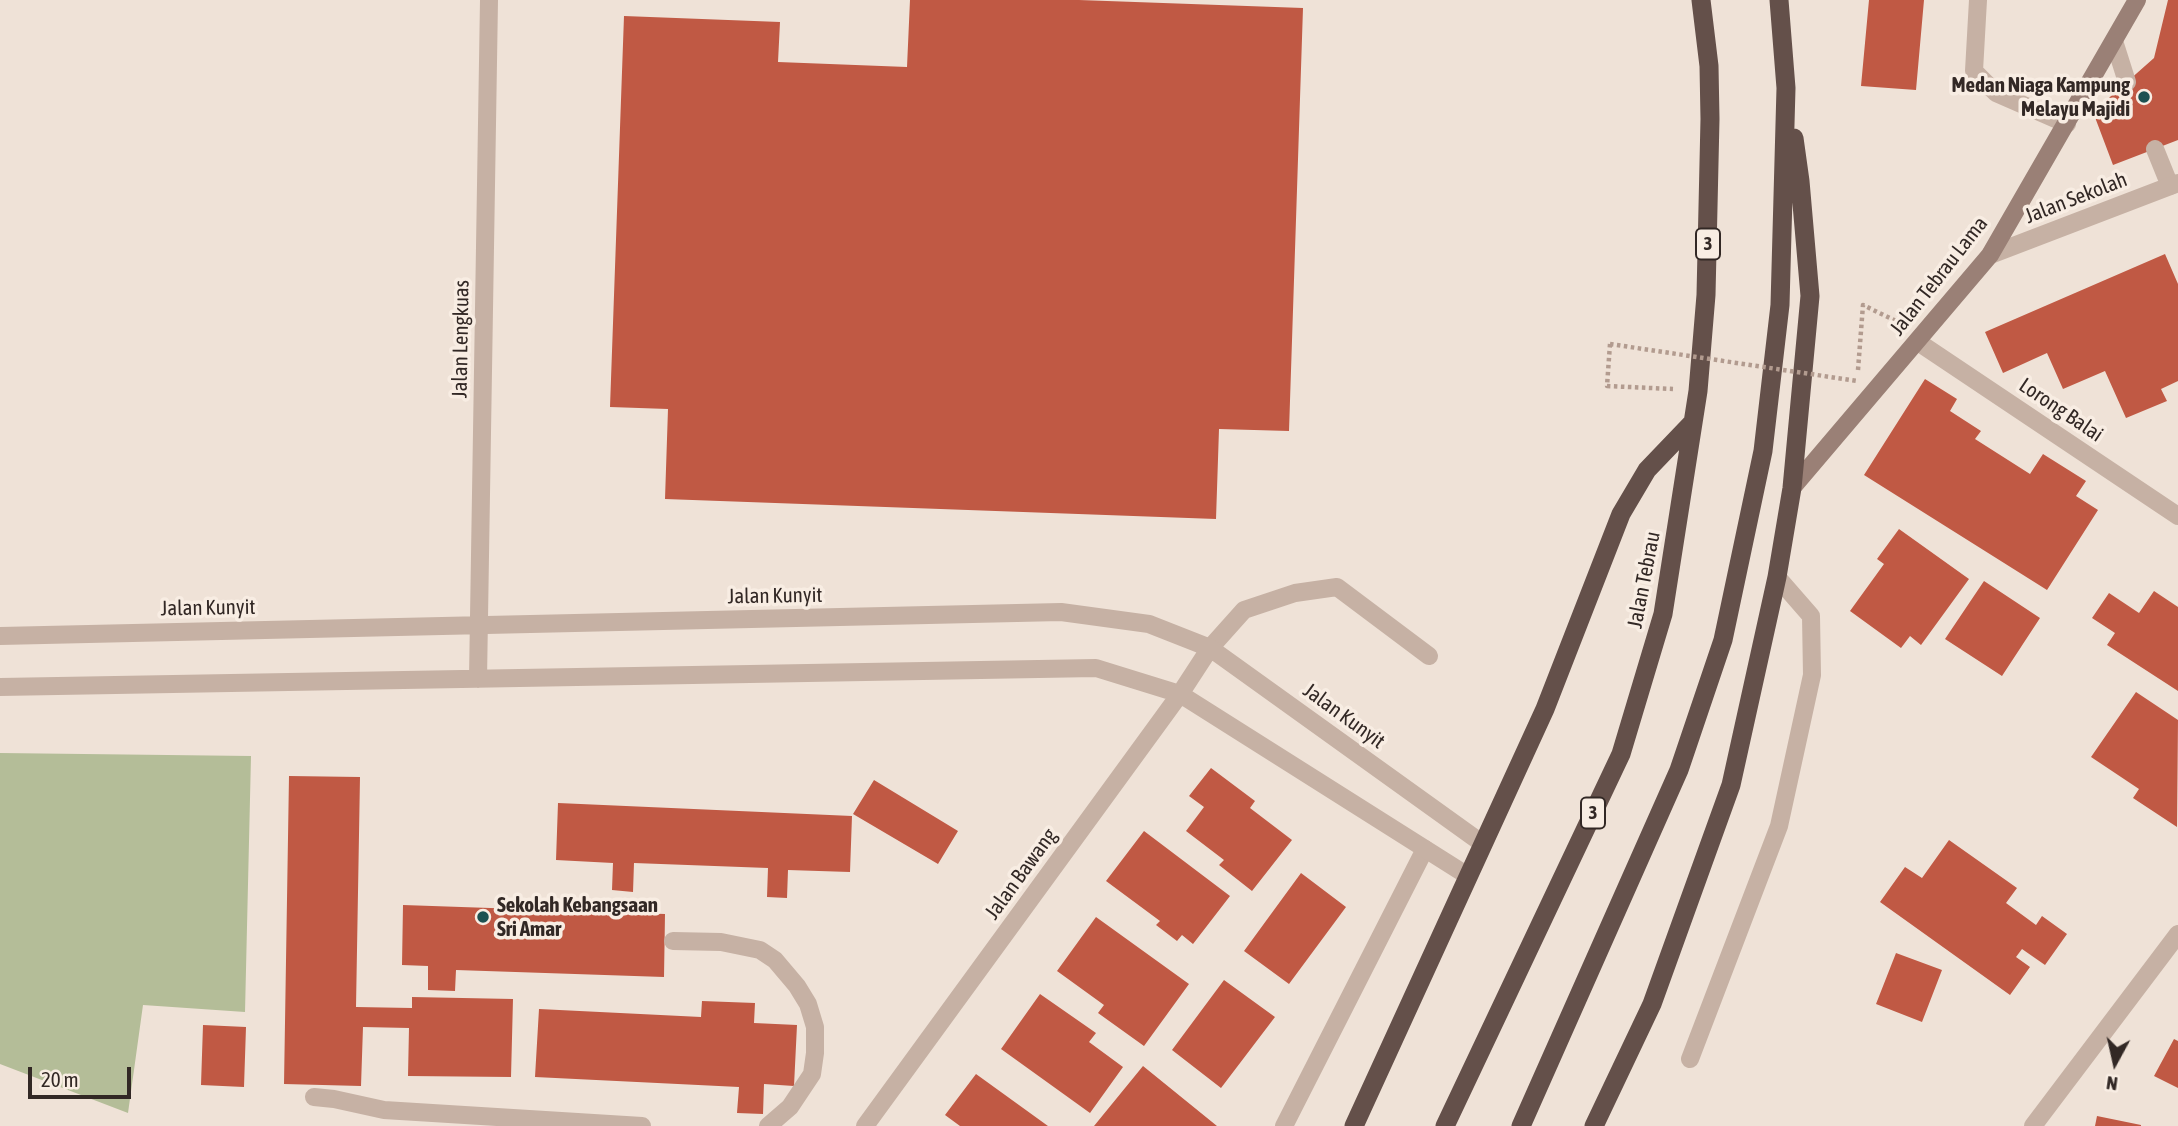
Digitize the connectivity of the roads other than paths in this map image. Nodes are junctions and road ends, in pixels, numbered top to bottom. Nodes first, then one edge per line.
1 (489, 0) edge
2 (1701, 0) edge
3 (1779, 0) edge
4 (1978, 0) edge
5 (2137, 0) edge
6 (2114, 41) junction
7 (2127, 82) dead end
8 (1786, 88) junction
9 (2067, 124) junction
10 (2155, 149) dead end
11 (2174, 184) edge
12 (1990, 255) junction
13 (1921, 338) junction
14 (1693, 422) junction
15 (1792, 488) junction
16 (2178, 516) edge
17 (1777, 577) junction
18 (479, 625) junction
19 (0, 636) edge
20 (1210, 648) junction
21 (1429, 656) dead end
22 (478, 679) junction
23 (0, 687) edge
24 (1180, 694) junction
25 (1483, 845) junction
26 (1424, 849) junction
27 (1468, 876) junction
28 (2178, 934) edge
29 (673, 941) dead end
30 (1690, 1059) dead end
31 (314, 1097) dead end
32 (642, 1126) edge
33 (768, 1126) edge
34 (865, 1126) edge
35 (1284, 1126) edge
36 (1354, 1126) edge
37 (1445, 1126) edge
38 (1521, 1126) edge
39 (1594, 1126) edge
40 (2033, 1126) edge

1 - 18 street, Jalan Lengkuas
2 - 14 highway, Jalan Tebrau / 3
3 - 8 highway
4 - 9 street
5 - 6 main road, Jalan Tebrau Lama
6 - 7 street
6 - 9 main road, Jalan Tebrau Lama
8 - 15 highway
8 - 38 highway
9 - 12 main road, Jalan Tebrau Lama
10 - 11 street
11 - 12 street, Jalan Sekolah
12 - 13 main road, Jalan Tebrau Lama
13 - 15 main road, Jalan Tebrau Lama
13 - 16 street, Lorong Balai
14 - 25 highway
14 - 37 highway, Jalan Tebrau / 3
15 - 17 highway
17 - 30 street
17 - 39 highway
18 - 19 street, Jalan Kunyit
18 - 20 street, Jalan Kunyit
18 - 22 street, Jalan Lengkuas
20 - 21 street, Jalan Bawang
20 - 24 street, Jalan Bawang
20 - 25 street, Jalan Kunyit
22 - 23 street
22 - 24 street
24 - 26 street
24 - 34 street, Jalan Bawang
25 - 27 highway
26 - 27 street
26 - 35 street
27 - 36 highway
28 - 40 street
29 - 33 street
31 - 32 street

